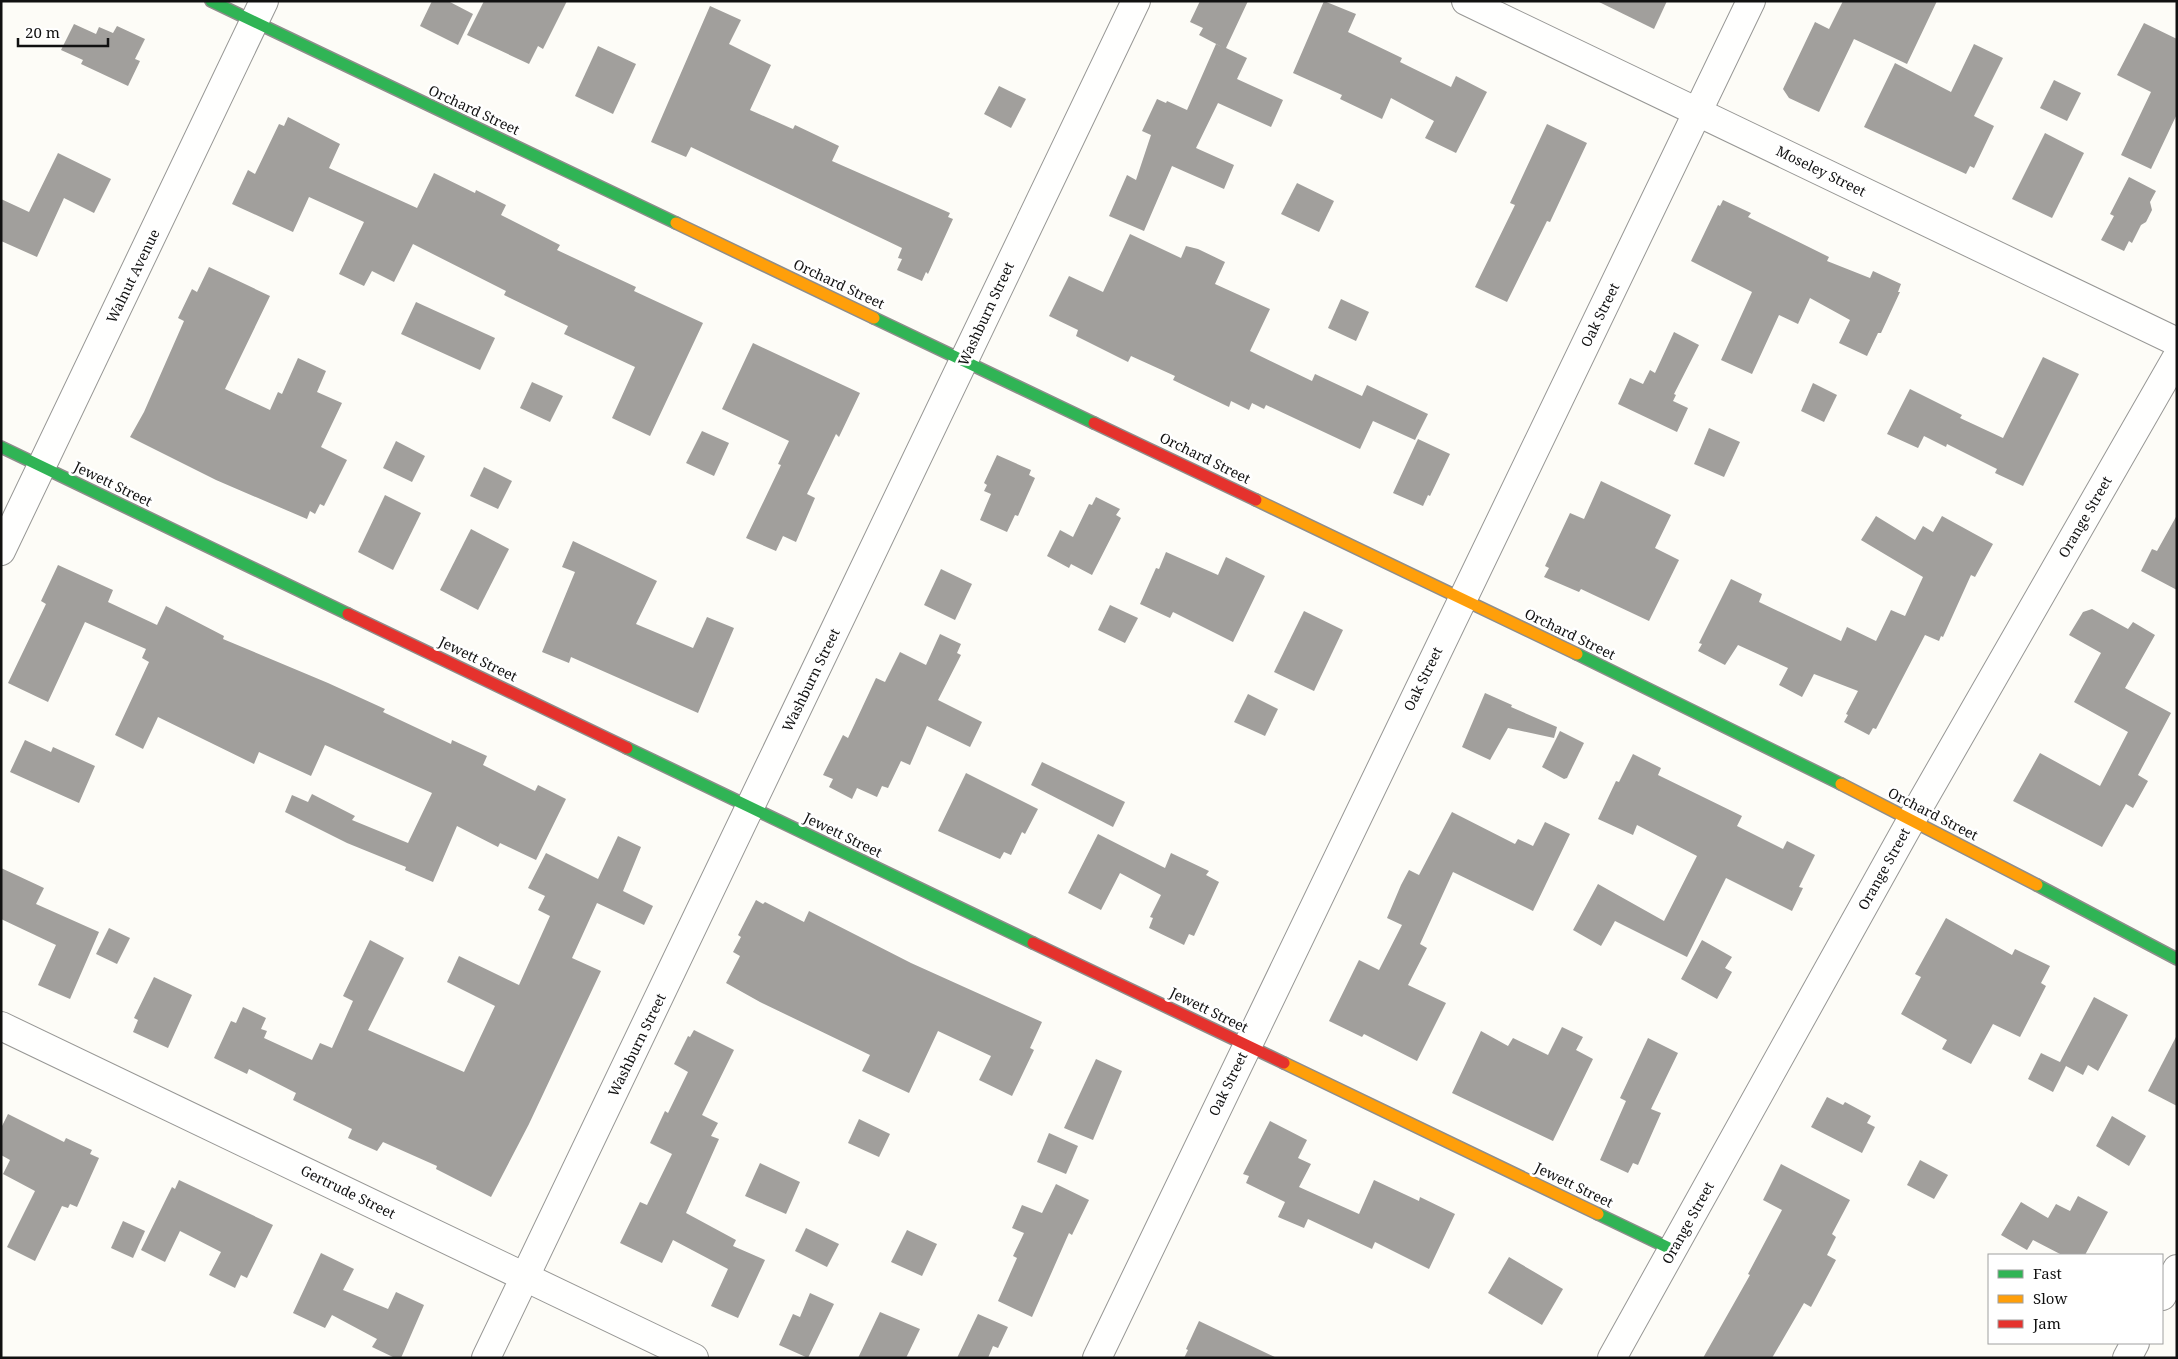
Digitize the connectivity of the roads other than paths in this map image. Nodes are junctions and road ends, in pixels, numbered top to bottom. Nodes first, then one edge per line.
1 (211, 1) edge
2 (1136, 1) edge
3 (1466, 1) edge
4 (1751, 1) edge
5 (259, 11) edge
6 (1698, 112) junction
7 (2177, 342) edge
8 (2177, 357) edge
9 (964, 360) junction
10 (1, 447) edge
11 (42, 467) junction
12 (1, 551) edge
13 (1462, 598) junction
14 (751, 807) junction
15 (1912, 819) junction
16 (2177, 959) edge
17 (1, 1026) edge
18 (1247, 1045) junction
19 (1673, 1250) junction
20 (2177, 1269) edge
21 (526, 1277) junction
22 (2163, 1294) edge
23 (2134, 1344) edge
24 (486, 1358) edge
25 (694, 1358) edge
26 (1098, 1358) edge
27 (1612, 1358) edge
28 (2127, 1358) edge

1 - 5 street, Orchard Street
2 - 9 street, Washburn Street
3 - 6 street, Moseley Street
4 - 6 street, Oak Street
5 - 9 street, Orchard Street
5 - 11 street, Walnut Avenue
6 - 7 street, Moseley Street
6 - 13 street, Oak Street
8 - 15 street, Orange Street
9 - 13 street, Orchard Street
9 - 14 street, Washburn Street
10 - 11 street, Jewett Street
11 - 12 street, Walnut Avenue
11 - 14 street, Jewett Street
13 - 15 street, Orchard Street
13 - 18 street, Oak Street
14 - 18 street, Jewett Street
14 - 21 street, Washburn Street
15 - 16 street, Orchard Street
15 - 19 street, Orange Street
17 - 21 street, Gertrude Street
18 - 19 street, Jewett Street
18 - 26 street, Oak Street
19 - 27 street, Orange Street
20 - 22 street
21 - 24 street, Washburn Street
21 - 25 street, Gertrude Street
23 - 28 street

